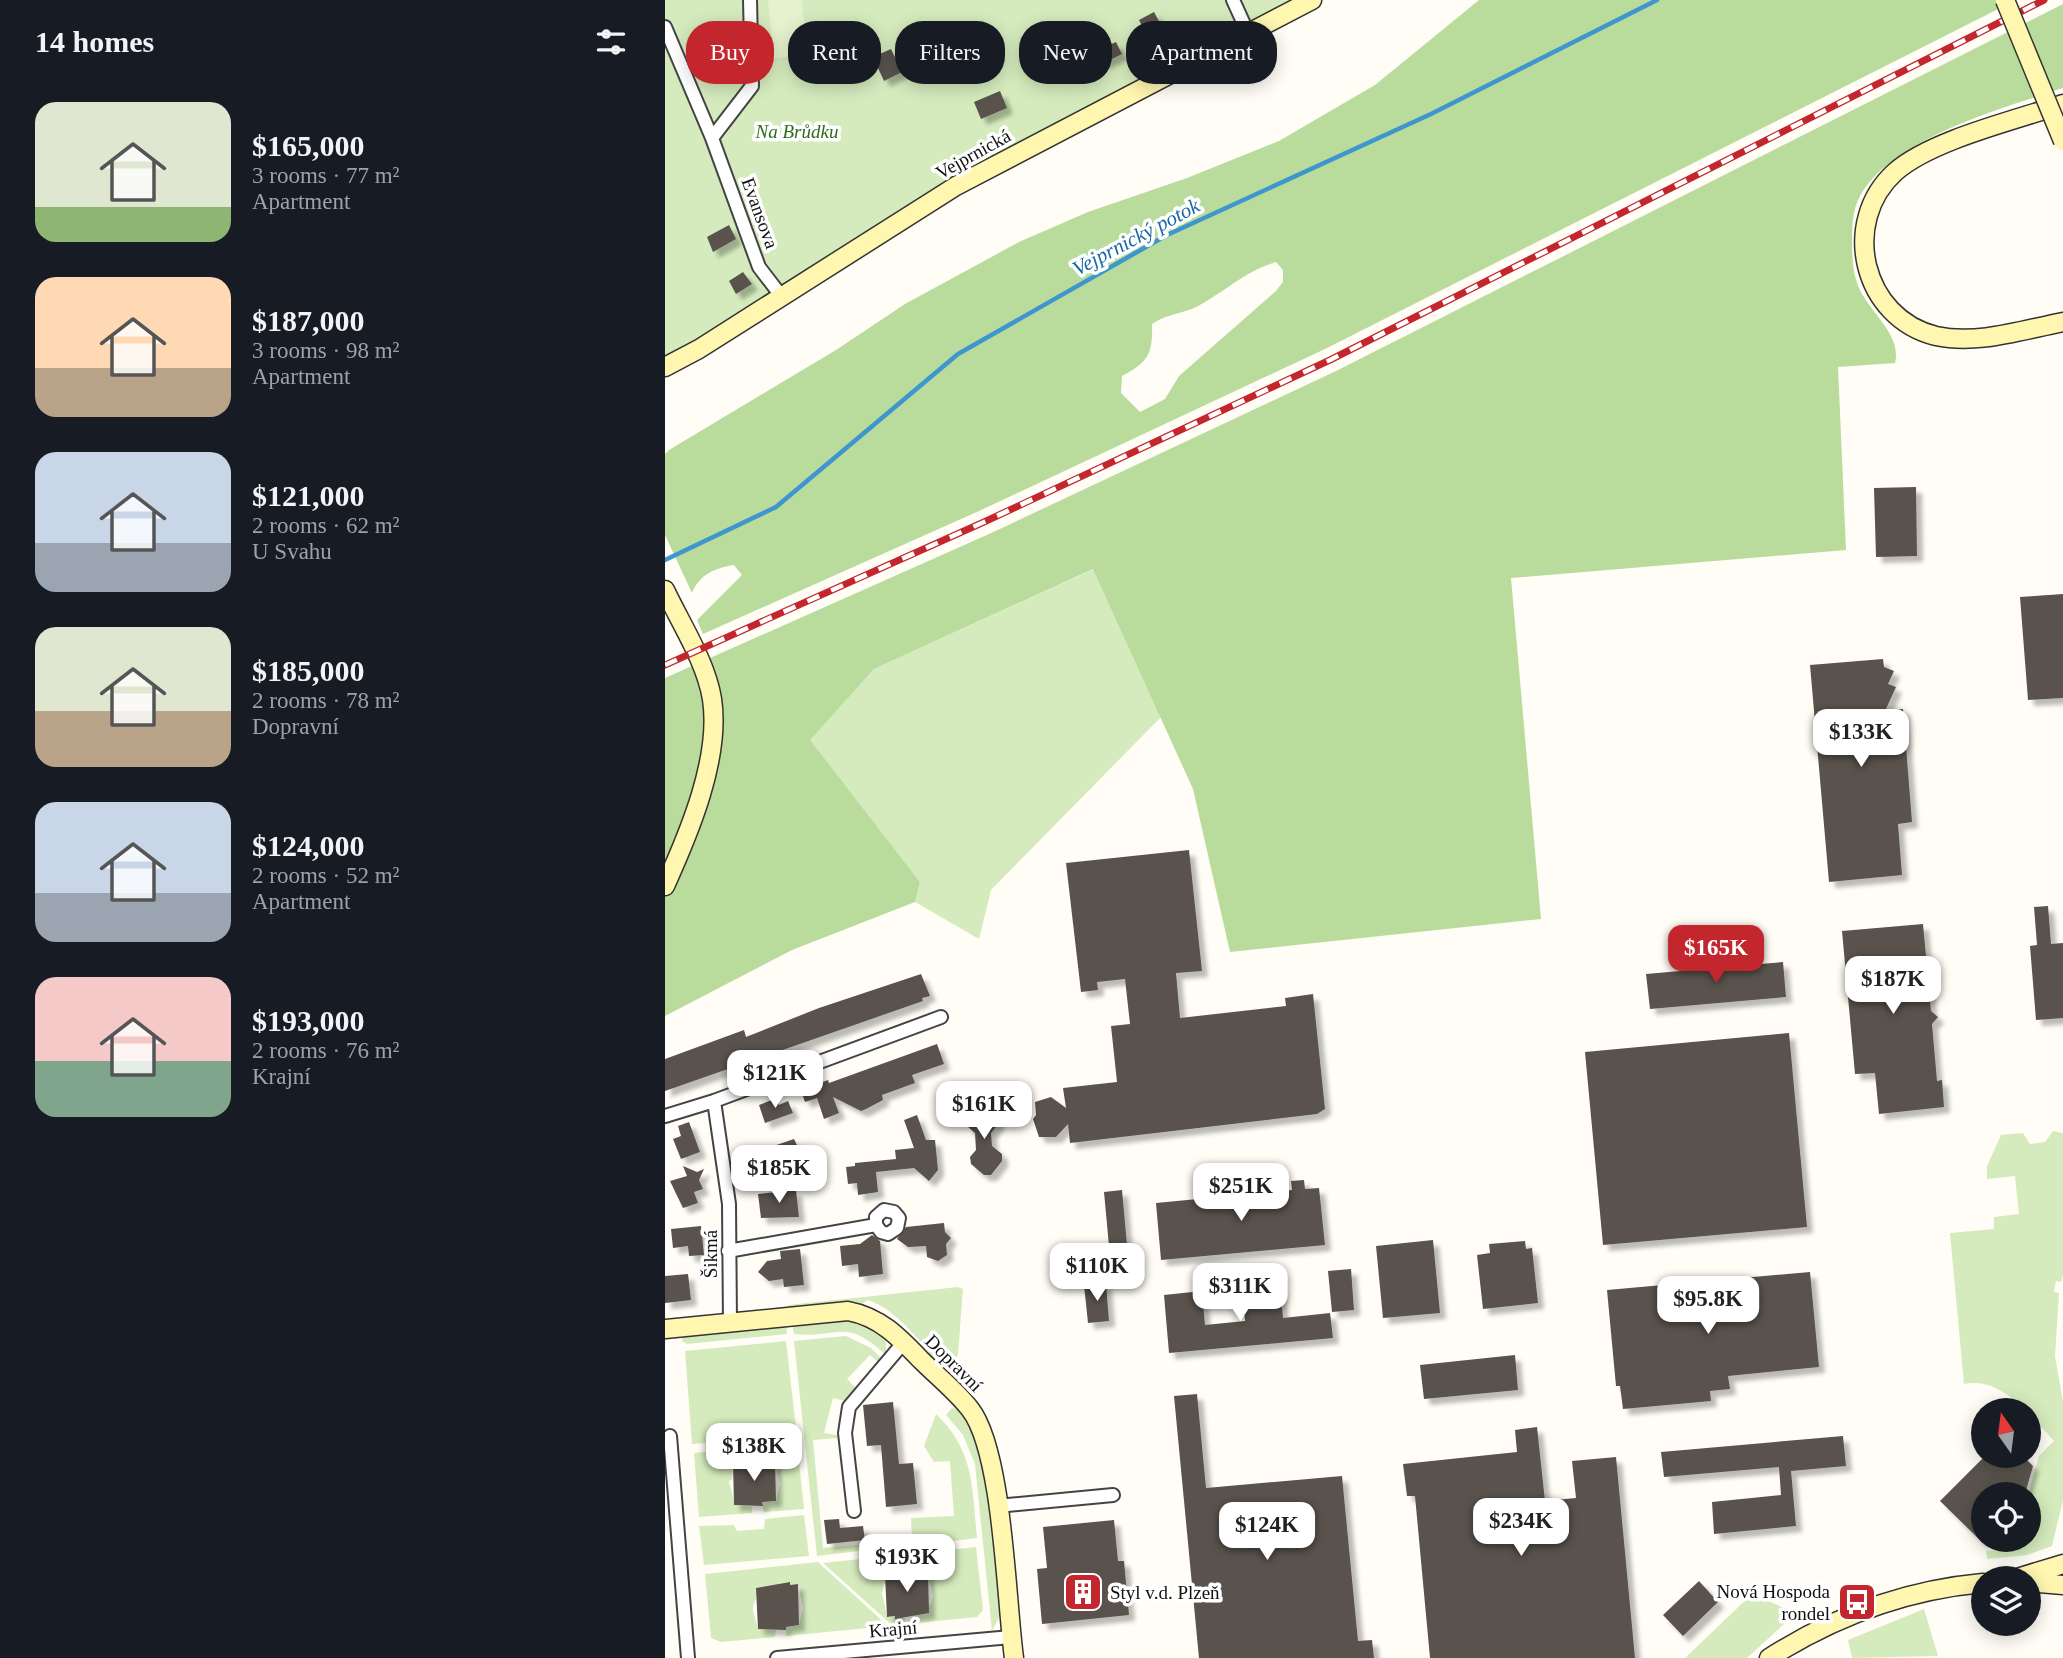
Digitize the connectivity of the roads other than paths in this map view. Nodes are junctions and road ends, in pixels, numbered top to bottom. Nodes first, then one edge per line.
1 (750, 0) edge
2 (1233, 0) edge
3 (1313, 0) edge
4 (2005, 0) edge
5 (1243, 21) edge
6 (1272, 21) edge
7 (665, 27) edge
8 (1151, 84) edge
9 (2063, 104) edge
10 (712, 138) junction
11 (2063, 141) edge
12 (782, 297) junction
13 (2063, 322) edge
14 (665, 367) edge
15 (665, 590) edge
16 (665, 886) edge
17 (941, 1017) dead end
18 (714, 1101) junction
19 (665, 1116) edge
20 (876, 1225) dead end
21 (728, 1251) junction
22 (730, 1323) junction
23 (665, 1329) edge
24 (904, 1342) junction
25 (670, 1436) dead end
26 (1113, 1495) dead end
27 (997, 1506) junction
28 (854, 1511) dead end
29 (2063, 1564) edge
30 (2041, 1571) edge
31 (2041, 1583) edge
32 (1971, 1585) edge
33 (2063, 1585) edge
34 (1011, 1637) junction
35 (688, 1658) edge
36 (777, 1658) edge
37 (1014, 1658) edge
38 (1769, 1658) edge

1 - 10 street
2 - 5 street
3 - 6 main road, Vejprnická
4 - 11 main road, bridge
7 - 10 street, Evansova
8 - 12 main road, Vejprnická
9 - 13 main road
10 - 12 street, Evansova
12 - 14 main road, Vejprnická
15 - 16 main road
17 - 18 street
18 - 19 street
18 - 21 street, Šikmá
20 - 21 street
21 - 22 street, Šikmá
22 - 23 main road, Dopravní
22 - 24 main road, Dopravní
24 - 27 main road, Dopravní
24 - 28 street
25 - 35 street
26 - 27 street
27 - 34 main road, Dopravní
29 - 30 main road
31 - 33 main road
32 - 38 main road
34 - 36 street, Krajní
34 - 37 main road, Dopravní

